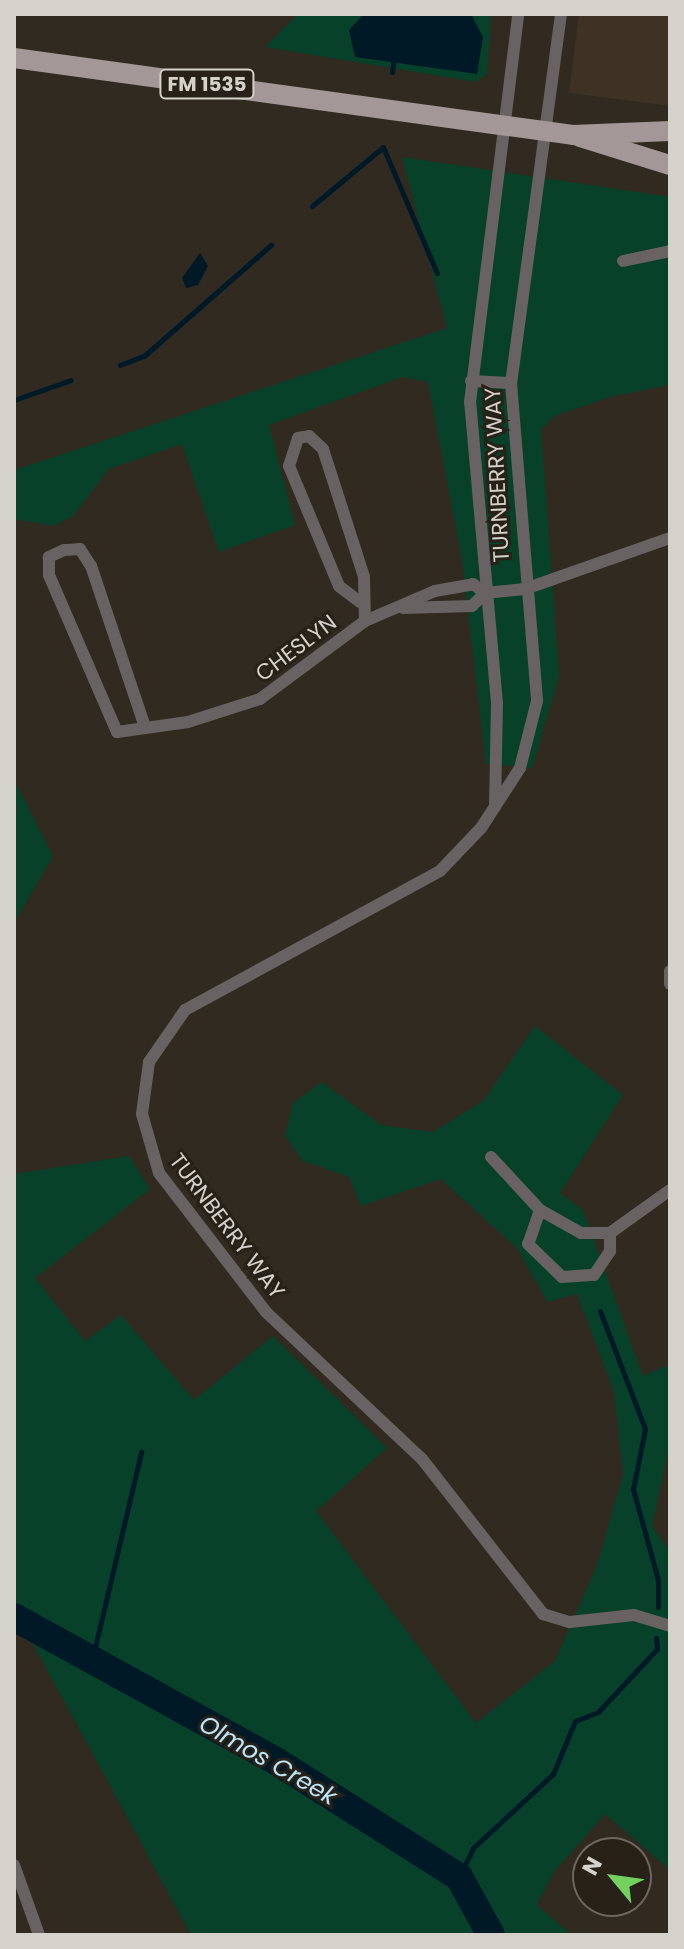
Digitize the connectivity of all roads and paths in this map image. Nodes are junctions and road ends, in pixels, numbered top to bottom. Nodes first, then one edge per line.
1 (518, 14) edge
2 (561, 14) edge
3 (14, 58) edge
4 (503, 125) junction
5 (543, 131) junction
6 (670, 131) edge
7 (573, 135) junction
8 (670, 165) edge
9 (670, 251) edge
10 (623, 261) dead end
11 (471, 381) junction
12 (511, 383) junction
13 (670, 538) edge
14 (525, 589) junction
15 (485, 593) junction
16 (360, 602) junction
17 (403, 608) junction
18 (365, 621) junction
19 (145, 727) junction
20 (495, 810) junction
21 (670, 971) edge
22 (670, 984) edge
23 (491, 1157) dead end
24 (670, 1190) edge
25 (540, 1210) junction
26 (610, 1233) junction
27 (669, 1625) edge
28 (14, 1865) edge
29 (39, 1935) edge

1 - 4 street, TURNBERRY WAY
2 - 5 street, TURNBERRY WAY
3 - 4 main road, FM 1535
4 - 5 main road, FM 1535
4 - 11 street, TURNBERRY WAY
5 - 7 main road, FM 1535
5 - 12 street, TURNBERRY WAY
6 - 7 main road, FM 1535
7 - 8 main road, FM 1535
9 - 10 street
11 - 12 street
11 - 15 street, TURNBERRY WAY
12 - 14 street, TURNBERRY WAY
13 - 14 street
14 - 15 street
14 - 20 street, TURNBERRY WAY
15 - 17 street, CHESLYN
15 - 17 street, CHESLYN
15 - 20 street, TURNBERRY WAY
16 - 16 street
16 - 18 street
17 - 18 street, CHESLYN
18 - 19 street, CHESLYN
19 - 19 street, CHESLYN
20 - 27 street, TURNBERRY WAY
21 - 22 street
23 - 25 street
24 - 26 street
25 - 26 street
25 - 26 street
28 - 29 street

